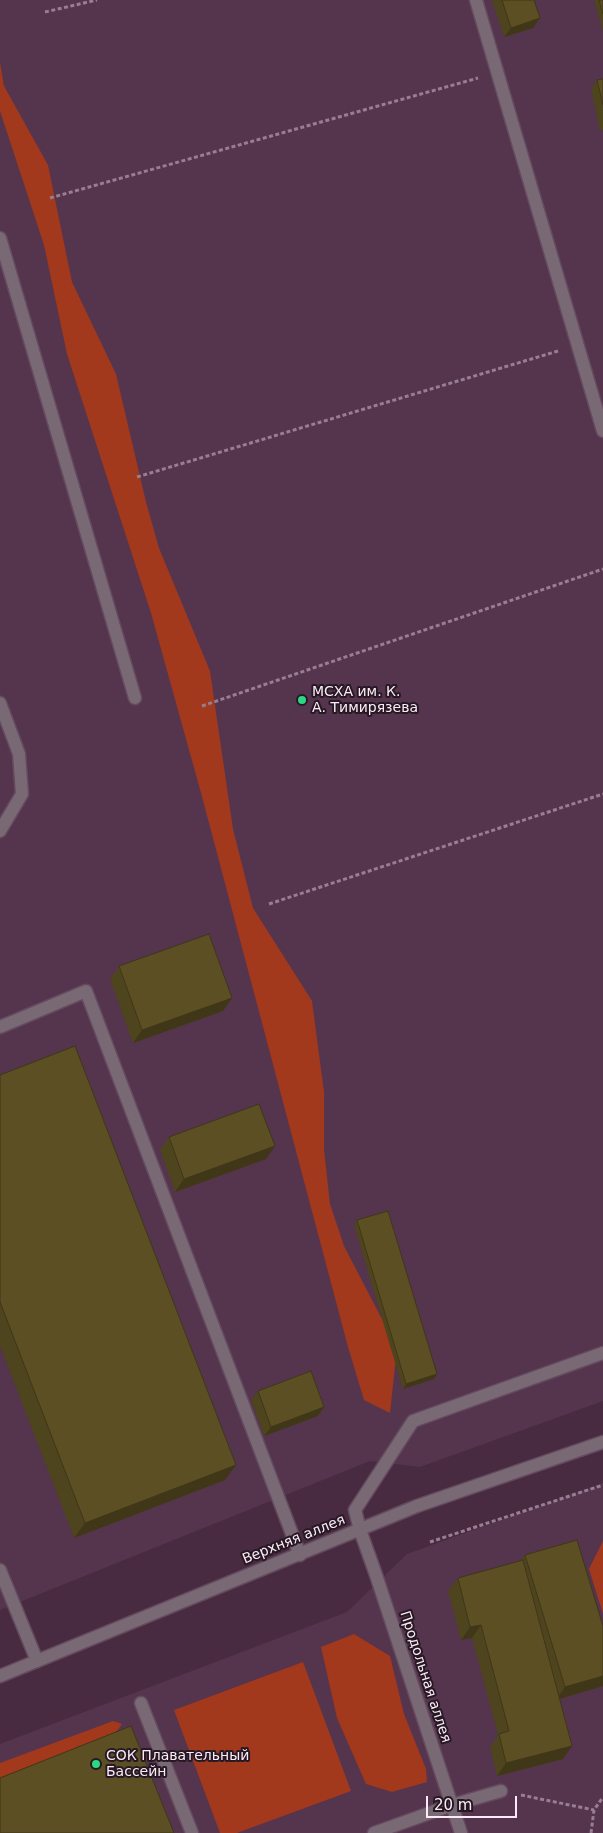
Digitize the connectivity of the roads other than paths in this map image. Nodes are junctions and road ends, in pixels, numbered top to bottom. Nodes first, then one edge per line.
1 (476, 0) edge
2 (0, 238) edge
3 (603, 430) edge
4 (135, 698) dead end
5 (0, 703) edge
6 (0, 831) edge
7 (0, 1027) edge
8 (603, 1353) edge
9 (603, 1442) edge
10 (360, 1530) junction
11 (300, 1555) junction
12 (0, 1570) edge
13 (38, 1661) junction
14 (0, 1676) edge
15 (141, 1703) dead end
16 (501, 1791) road end
17 (452, 1805) junction
18 (192, 1833) edge
19 (374, 1833) edge
20 (461, 1833) edge

1 - 3 street
2 - 4 street
5 - 6 street
7 - 11 street
8 - 10 street, Продольная аллея
9 - 10 street, Верхняя аллея
10 - 11 street, Верхняя аллея
10 - 17 street, Продольная аллея
11 - 13 street, Верхняя аллея
12 - 13 street
13 - 14 street, Верхняя аллея
15 - 18 street
16 - 17 street
17 - 19 street
17 - 20 street, Продольная аллея

